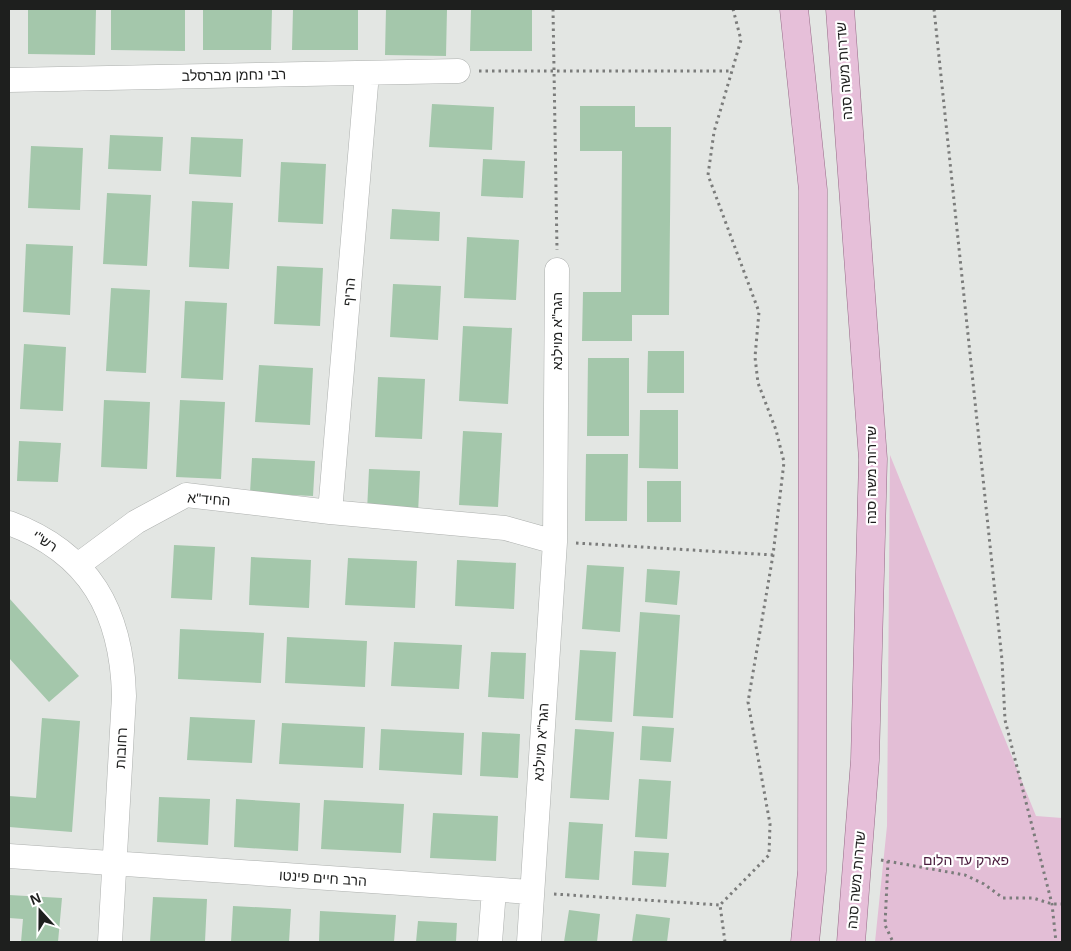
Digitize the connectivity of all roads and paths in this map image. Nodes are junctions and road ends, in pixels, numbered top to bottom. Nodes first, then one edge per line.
1 (553, 9) edge
2 (734, 9) edge
3 (840, 9) edge
4 (934, 9) edge
5 (792, 15) edge
6 (458, 71) joint
7 (554, 71) junction
8 (730, 71) junction
9 (367, 73) junction
10 (9, 80) edge
11 (557, 270) joint
12 (330, 512) junction
13 (9, 523) edge
14 (555, 542) junction
15 (772, 555) junction
16 (78, 565) junction
17 (9, 856) edge
18 (859, 857) junction
19 (888, 861) junction
20 (114, 864) junction
21 (494, 890) junction
22 (531, 892) junction
23 (1052, 904) junction
24 (1062, 904) edge
25 (720, 905) junction
26 (110, 942) edge
27 (490, 942) edge
28 (529, 942) edge
29 (724, 942) edge
30 (805, 942) edge
31 (851, 942) edge
32 (893, 942) edge
33 (1056, 942) edge

1 - 7 path
2 - 8 path
3 - 18 main road, שדרות משה סנה
4 - 23 path
5 - 30 main road
6 - 7 path
6 - 9 street, רבי נחמן מברסלב
7 - 8 path
7 - 11 path
8 - 15 path
9 - 10 street, רבי נחמן מברסלב
9 - 12 street, הריף
11 - 14 street, הגר"א מוילנא
12 - 14 street
12 - 16 street, החיד"א
13 - 16 street, רש"י
14 - 15 path
14 - 22 street, הגר"א מוילנא
15 - 25 path
16 - 20 street, רחובות
17 - 20 street, הרב חיים פינטו
18 - 19 path
18 - 31 main road, שדרות משה סנה
19 - 23 path
19 - 32 path
20 - 21 street, הרב חיים פינטו
20 - 26 street, רחובות
21 - 22 street, הרב חיים פינטו
21 - 27 street
22 - 25 path
22 - 28 street, הגר"א מוילנא
23 - 24 path
23 - 33 path
25 - 29 path

